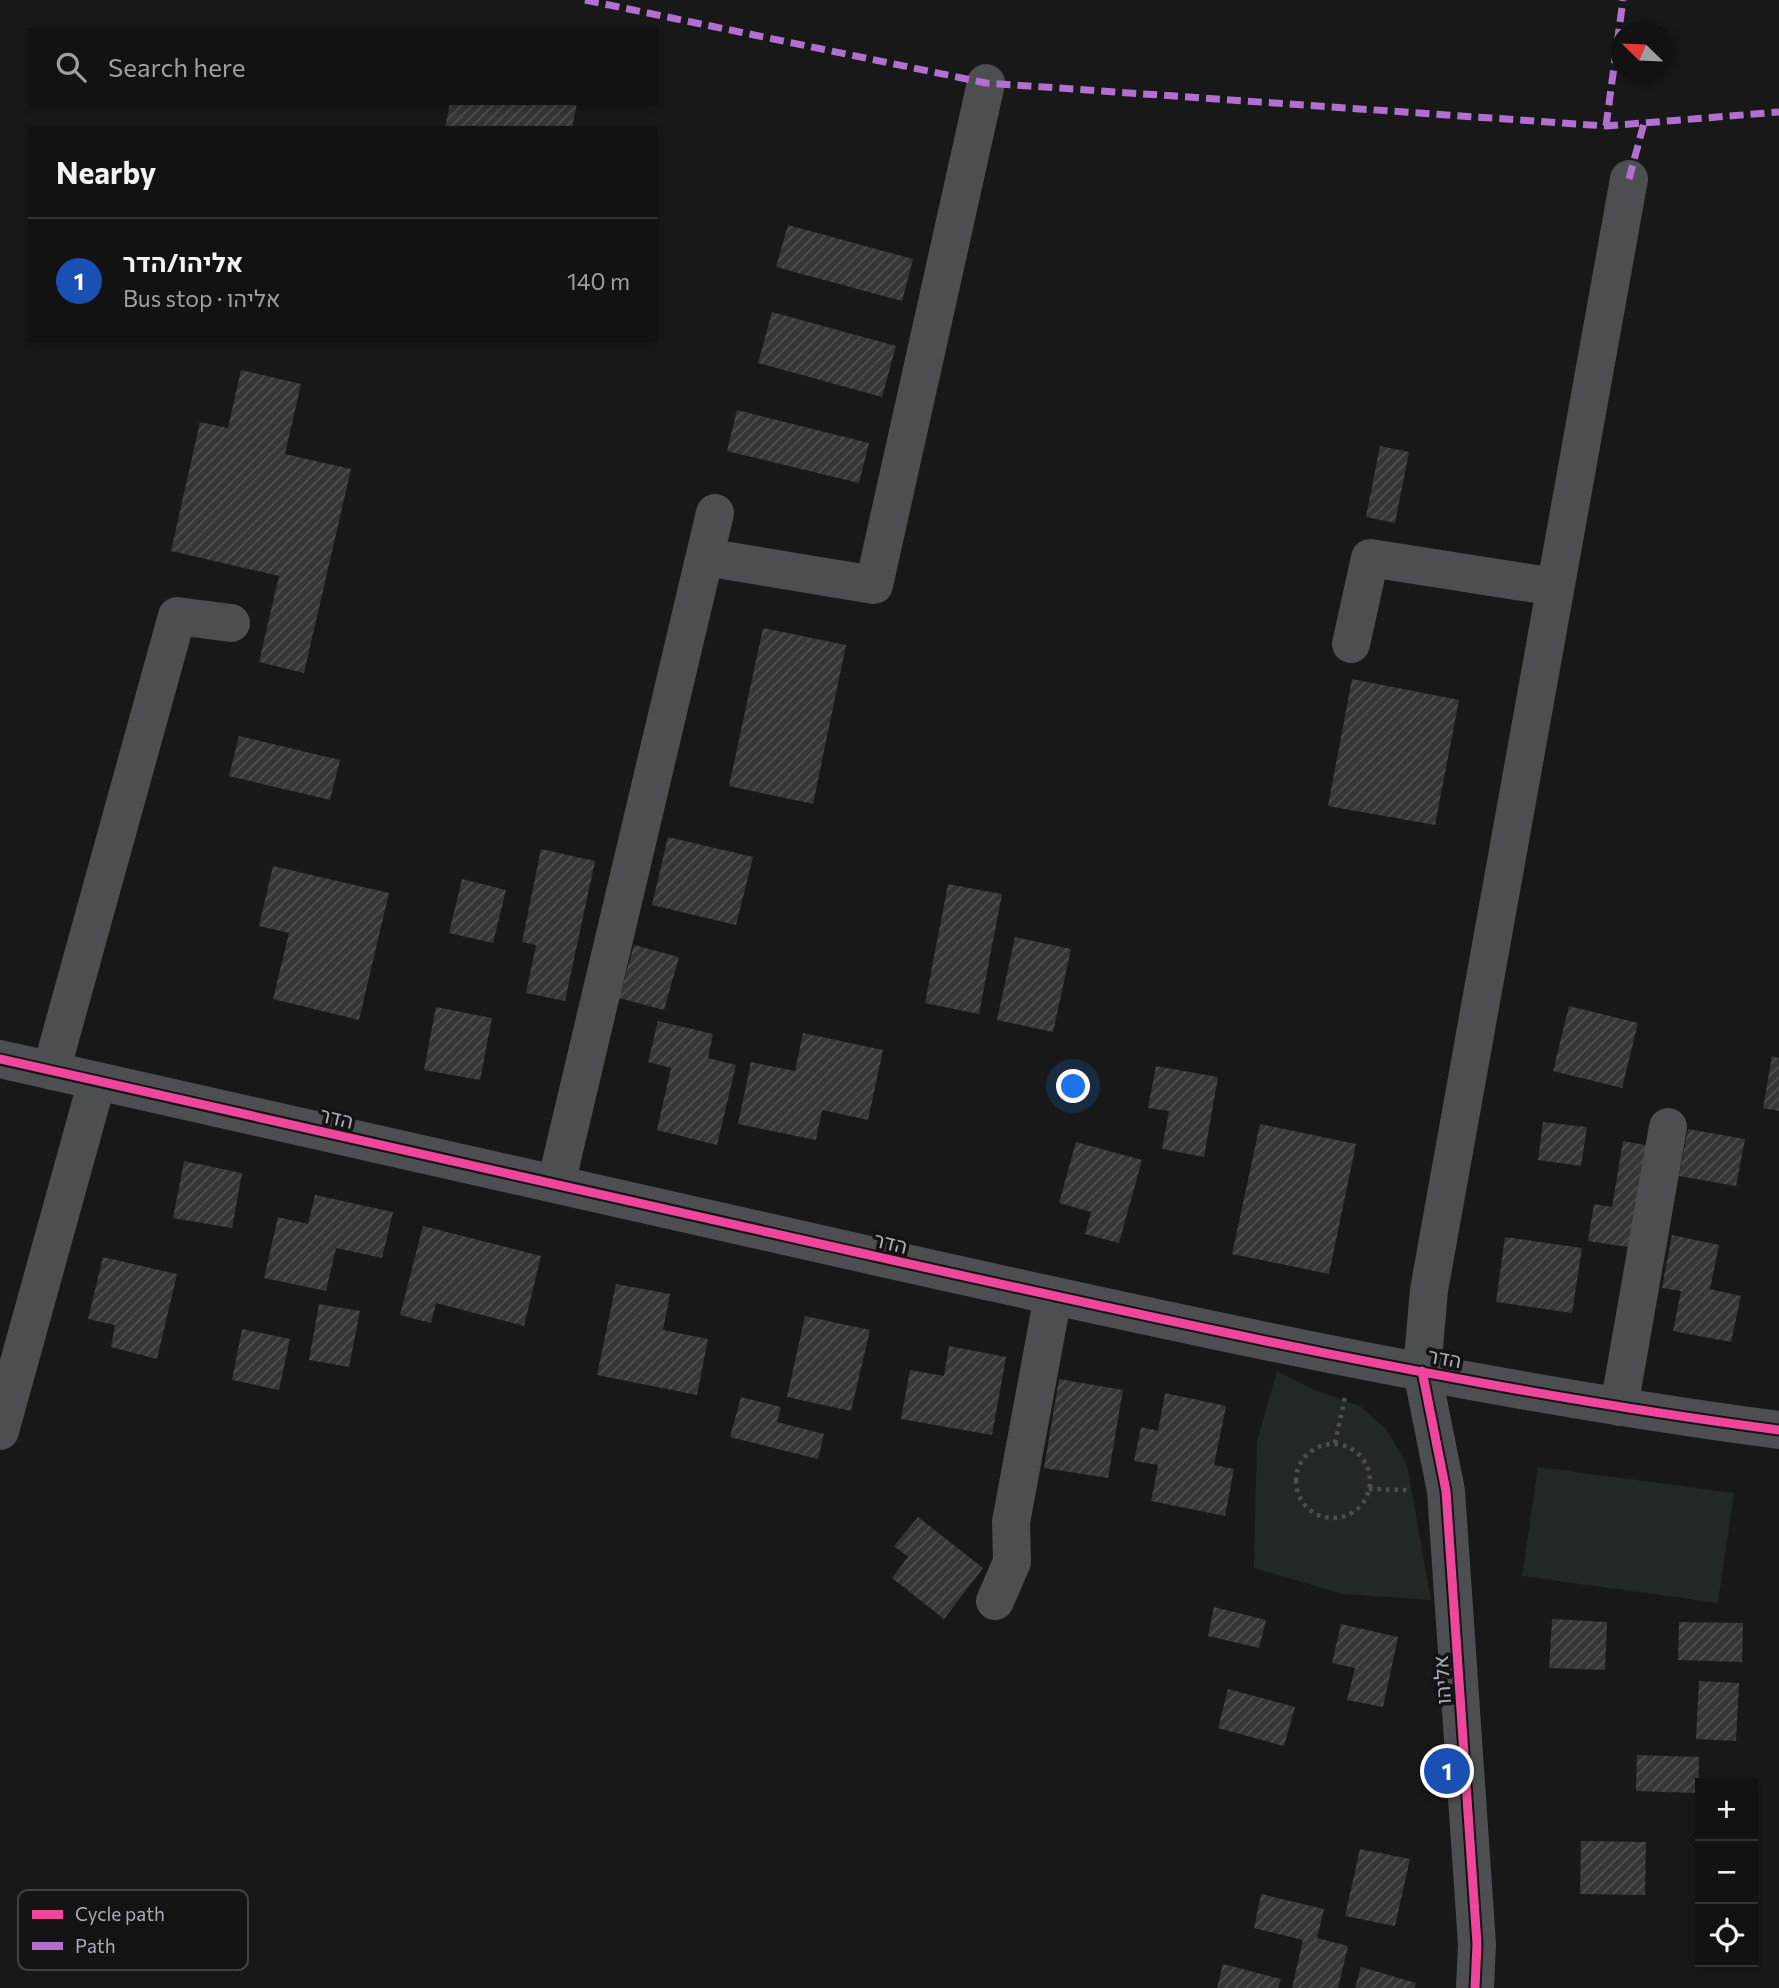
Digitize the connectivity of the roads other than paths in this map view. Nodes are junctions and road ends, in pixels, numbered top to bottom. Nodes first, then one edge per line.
1 (986, 83) dead end
2 (1629, 178) dead end
3 (715, 513) dead end
4 (705, 557) junction
5 (1555, 587) junction
6 (231, 623) dead end
7 (1351, 644) dead end
8 (0, 1059) edge
9 (51, 1070) junction
10 (97, 1081) junction
11 (1668, 1127) dead end
12 (556, 1184) junction
13 (1053, 1296) junction
14 (1422, 1371) junction
15 (1619, 1407) junction
16 (1779, 1430) edge
17 (0, 1431) edge
18 (995, 1601) dead end
19 (1475, 1988) edge

1 - 4 street
2 - 5 street, אליהו
3 - 4 street
4 - 12 street
5 - 7 street
5 - 14 street, אליהו
6 - 9 street
8 - 9 street, הדר
9 - 10 street, הדר
10 - 12 street, הדר
10 - 17 street
11 - 15 street
12 - 13 street, הדר
13 - 14 street, הדר
13 - 18 street
14 - 15 street, הדר
14 - 19 street, אליהו
15 - 16 street, הדר

